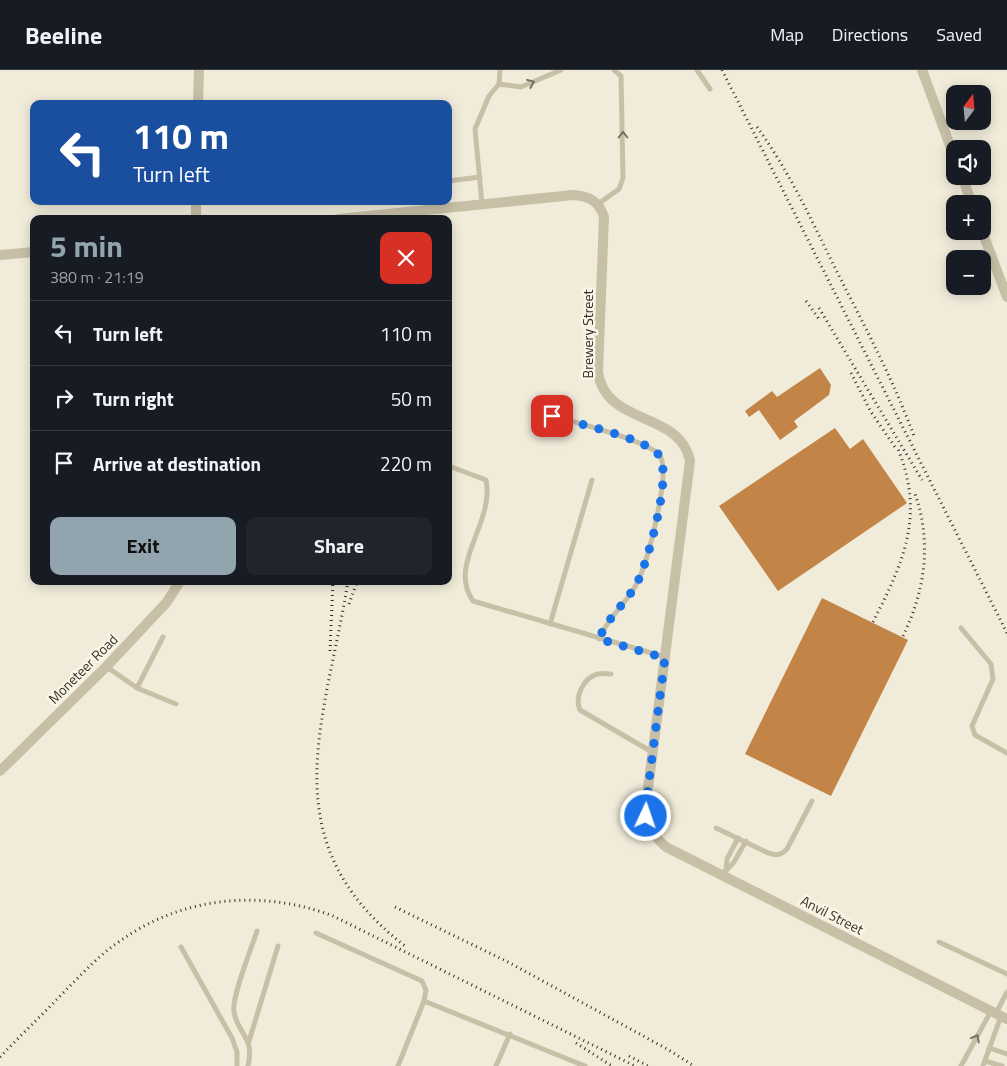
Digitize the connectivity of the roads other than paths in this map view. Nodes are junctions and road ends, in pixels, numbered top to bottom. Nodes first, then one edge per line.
1 (199, 70) edge
2 (500, 70) edge
3 (561, 70) edge
4 (697, 70) edge
5 (922, 70) edge
6 (618, 72) edge
7 (499, 84) junction
8 (710, 89) dead end
9 (198, 100) edge
10 (948, 140) edge
11 (480, 177) junction
12 (452, 181) edge
13 (482, 204) junction
14 (598, 204) junction
15 (376, 215) edge
16 (985, 240) edge
17 (30, 252) edge
18 (0, 255) edge
19 (1007, 297) edge
20 (536, 411) dead end
21 (452, 467) edge
22 (592, 480) dead end
23 (177, 585) edge
24 (550, 624) junction
25 (961, 628) dead end
26 (163, 637) dead end
27 (599, 639) junction
28 (665, 658) junction
29 (106, 667) junction
30 (611, 674) dead end
31 (136, 688) junction
32 (176, 704) dead end
33 (652, 752) junction
34 (1007, 753) edge
35 (0, 771) edge
36 (812, 801) dead end
37 (716, 828) dead end
38 (650, 829) joint
39 (738, 838) junction
40 (746, 841) junction
41 (724, 872) junction
42 (257, 931) dead end
43 (316, 933) dead end
44 (939, 942) dead end
45 (278, 946) dead end
46 (181, 947) dead end
47 (1007, 974) edge
48 (1007, 992) edge
49 (424, 1000) junction
50 (999, 1015) edge
51 (510, 1034) junction
52 (249, 1041) junction
53 (989, 1048) junction
54 (1007, 1054) edge
55 (984, 1064) edge
56 (237, 1066) edge
57 (248, 1066) edge
58 (398, 1066) edge
59 (496, 1066) edge
60 (585, 1066) edge
61 (961, 1066) edge
62 (1002, 1066) edge

1 - 9 street
2 - 7 lane
7 -> 3 lane
4 - 8 lane
5 - 10 street
14 -> 6 lane
7 - 11 lane
11 - 12 lane
11 - 13 lane
13 - 14 street
13 - 15 street
14 - 28 street, Brewery Street
16 - 19 street
17 - 18 street
20 - 27 lane
21 - 24 lane
22 - 24 lane
23 - 29 street, Moneteer Road
24 - 27 lane
25 - 34 lane
26 - 31 lane
27 - 28 lane
28 - 33 street, Brewery Street
29 - 31 lane
29 - 35 street, Moneteer Road
30 - 33 lane
31 - 32 lane
33 - 38 street, Brewery Street
36 - 40 lane
37 - 39 lane
38 - 41 street, Anvil Street
39 - 40 lane
39 - 41 lane
40 - 41 lane
41 - 50 street, Anvil Street
42 - 52 lane
43 - 49 lane
44 - 47 lane
45 - 52 lane
46 - 56 lane
48 - 50 lane
49 - 51 lane
49 - 58 lane
50 - 53 lane
61 -> 50 lane
51 - 59 lane
51 - 60 lane
52 - 57 lane
53 - 54 lane
53 - 55 lane
55 - 62 lane

